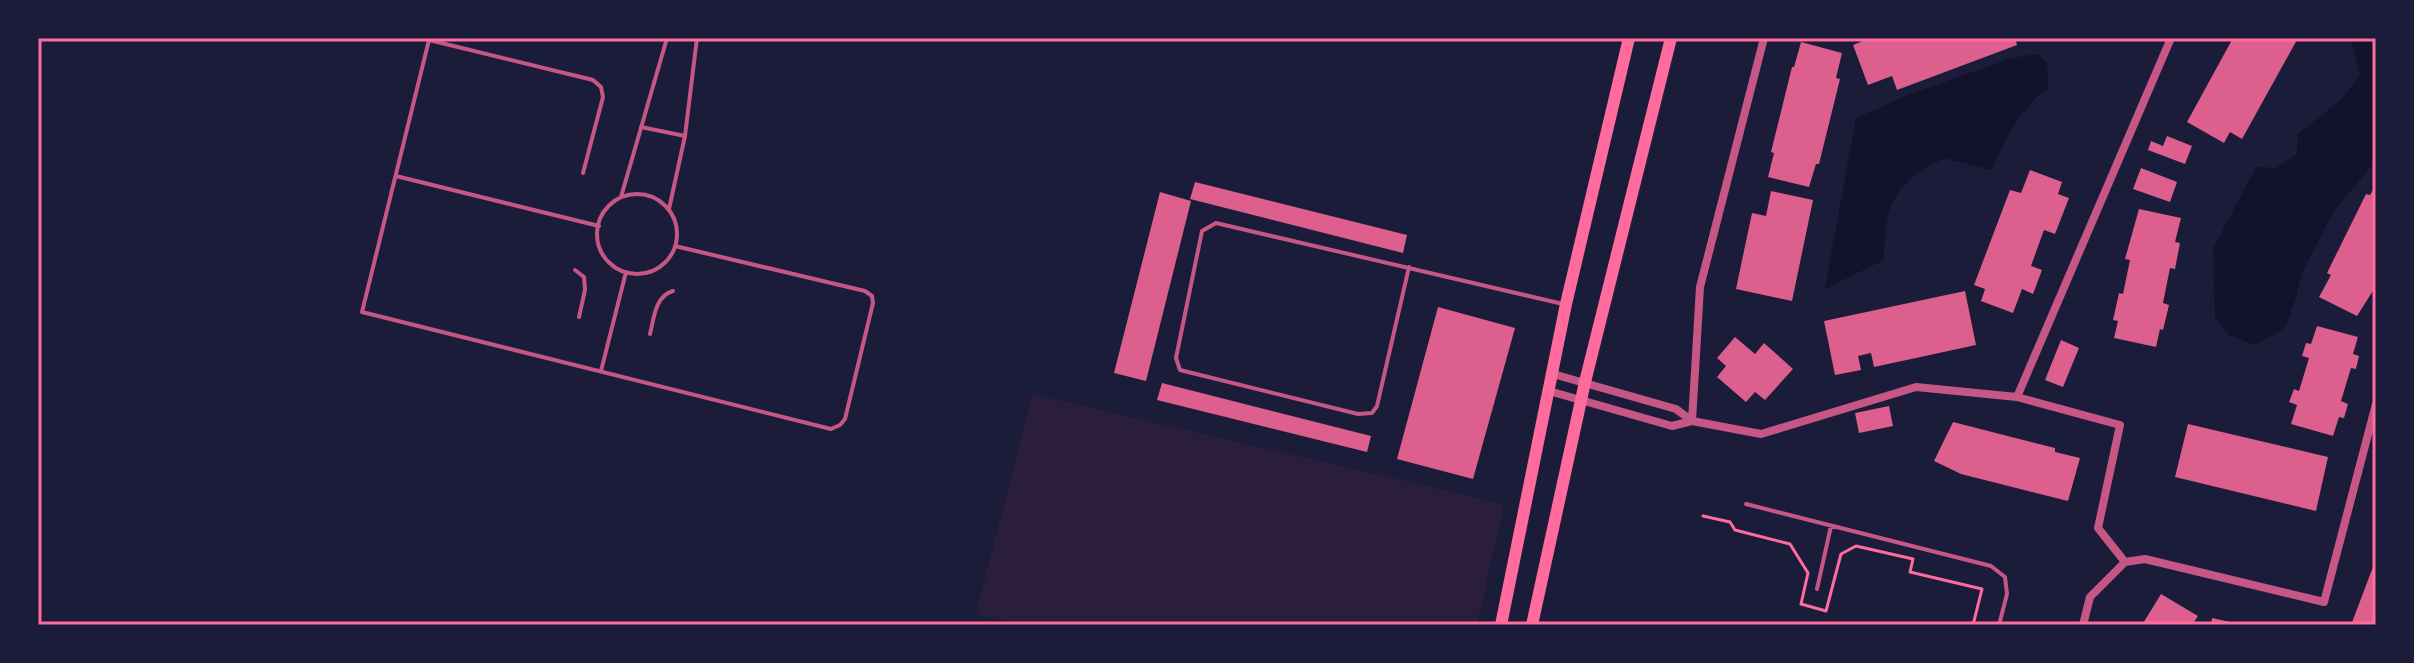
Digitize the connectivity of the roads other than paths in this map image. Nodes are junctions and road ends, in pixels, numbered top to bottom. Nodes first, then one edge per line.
1 (667, 38) edge
2 (697, 38) edge
3 (1629, 38) edge
4 (1671, 38) edge
5 (1764, 38) edge
6 (2171, 38) edge
7 (641, 127) junction
8 (685, 136) junction
9 (583, 173) dead end
10 (396, 176) junction
11 (621, 198) junction
12 (669, 210) junction
13 (599, 226) junction
14 (675, 246) junction
15 (1409, 267) junction
16 (575, 270) dead end
17 (626, 272) junction
18 (673, 291) dead end
19 (1566, 304) junction
20 (579, 317) dead end
21 (650, 334) dead end
22 (600, 371) junction
23 (1553, 374) junction
24 (1585, 382) junction
25 (1549, 391) junction
26 (2017, 397) junction
27 (1581, 399) junction
28 (2376, 404) edge
29 (1692, 421) junction
30 (1746, 504) dead end
31 (1831, 526) junction
32 (2125, 562) junction
33 (1817, 589) dead end
34 (1501, 625) edge
35 (1532, 625) edge
36 (1999, 625) edge
37 (2083, 625) edge

1 - 7 lane
2 - 8 lane
3 - 19 main road
4 - 24 main road
5 - 29 street
6 - 26 street
7 - 8 lane
7 - 11 lane
8 - 12 lane
9 - 10 lane
10 - 13 lane
10 - 22 lane
11 - 12 lane
11 - 13 lane
12 - 14 lane
13 - 17 lane
14 - 17 lane
14 - 22 lane
15 - 15 lane
15 - 19 lane
16 - 20 lane
17 - 22 lane
18 - 21 lane
19 - 23 main road
23 - 24 street
23 - 25 main road
24 - 27 main road
24 - 29 street
25 - 27 street
25 - 34 main road
26 - 29 street
26 - 32 street
27 - 29 street
27 - 35 main road
28 - 32 street
30 - 31 lane
31 - 33 lane
31 - 36 lane
32 - 37 street

